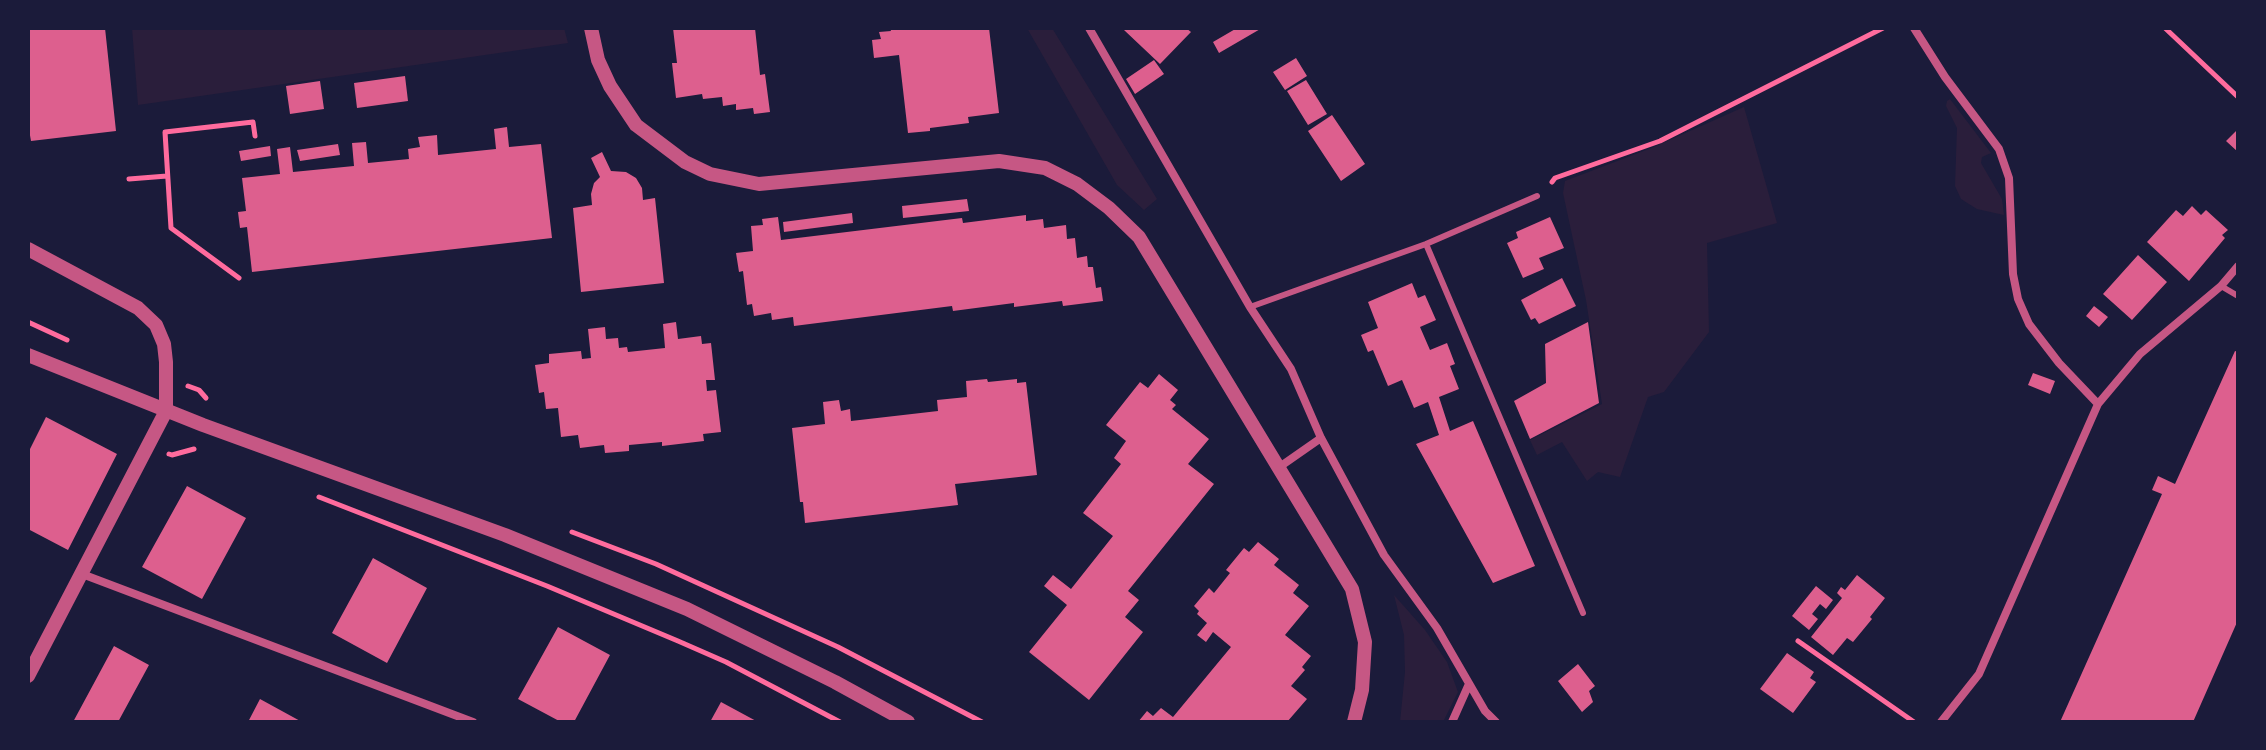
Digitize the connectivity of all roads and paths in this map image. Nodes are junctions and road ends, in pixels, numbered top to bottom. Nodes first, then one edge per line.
1 (591, 28) edge
2 (1089, 28) edge
3 (1883, 28) edge
4 (1914, 28) edge
5 (2165, 28) edge
6 (2238, 97) edge
7 (255, 136) dead end
8 (167, 176) junction
9 (129, 179) dead end
10 (1537, 196) joint
11 (1426, 244) junction
12 (28, 249) edge
13 (2238, 266) edge
14 (239, 278) dead end
15 (2221, 286) junction
16 (2238, 296) edge
17 (1250, 307) junction
18 (28, 322) edge
19 (71, 342) dead end
20 (28, 355) edge
21 (2098, 404) junction
22 (166, 411) junction
23 (1321, 438) junction
24 (148, 446) junction
25 (195, 448) dead end
26 (1278, 468) junction
27 (309, 493) dead end
28 (82, 574) junction
29 (1583, 613) dead end
30 (1798, 641) dead end
31 (28, 676) edge
32 (1469, 684) junction
33 (473, 722) edge
34 (840, 722) edge
35 (908, 722) edge
36 (1354, 722) edge
37 (1452, 722) edge
38 (1496, 722) edge
39 (1914, 722) edge
40 (1941, 722) edge

1 - 26 street
2 - 17 street
3 - 10 path
4 - 21 street
5 - 6 path
7 - 8 path
8 - 9 path
8 - 14 path
10 - 11 lane
11 - 17 lane
11 - 29 lane
12 - 22 street
13 - 15 street
15 - 16 lane
15 - 21 street
17 - 23 street
18 - 19 path
20 - 22 street
21 - 40 street
22 - 24 street
22 - 35 street
23 - 26 street
23 - 32 street
24 - 25 path
24 - 28 street
26 - 36 street
27 - 34 path
28 - 31 street
28 - 33 street
30 - 39 path
32 - 37 street
32 - 38 street

